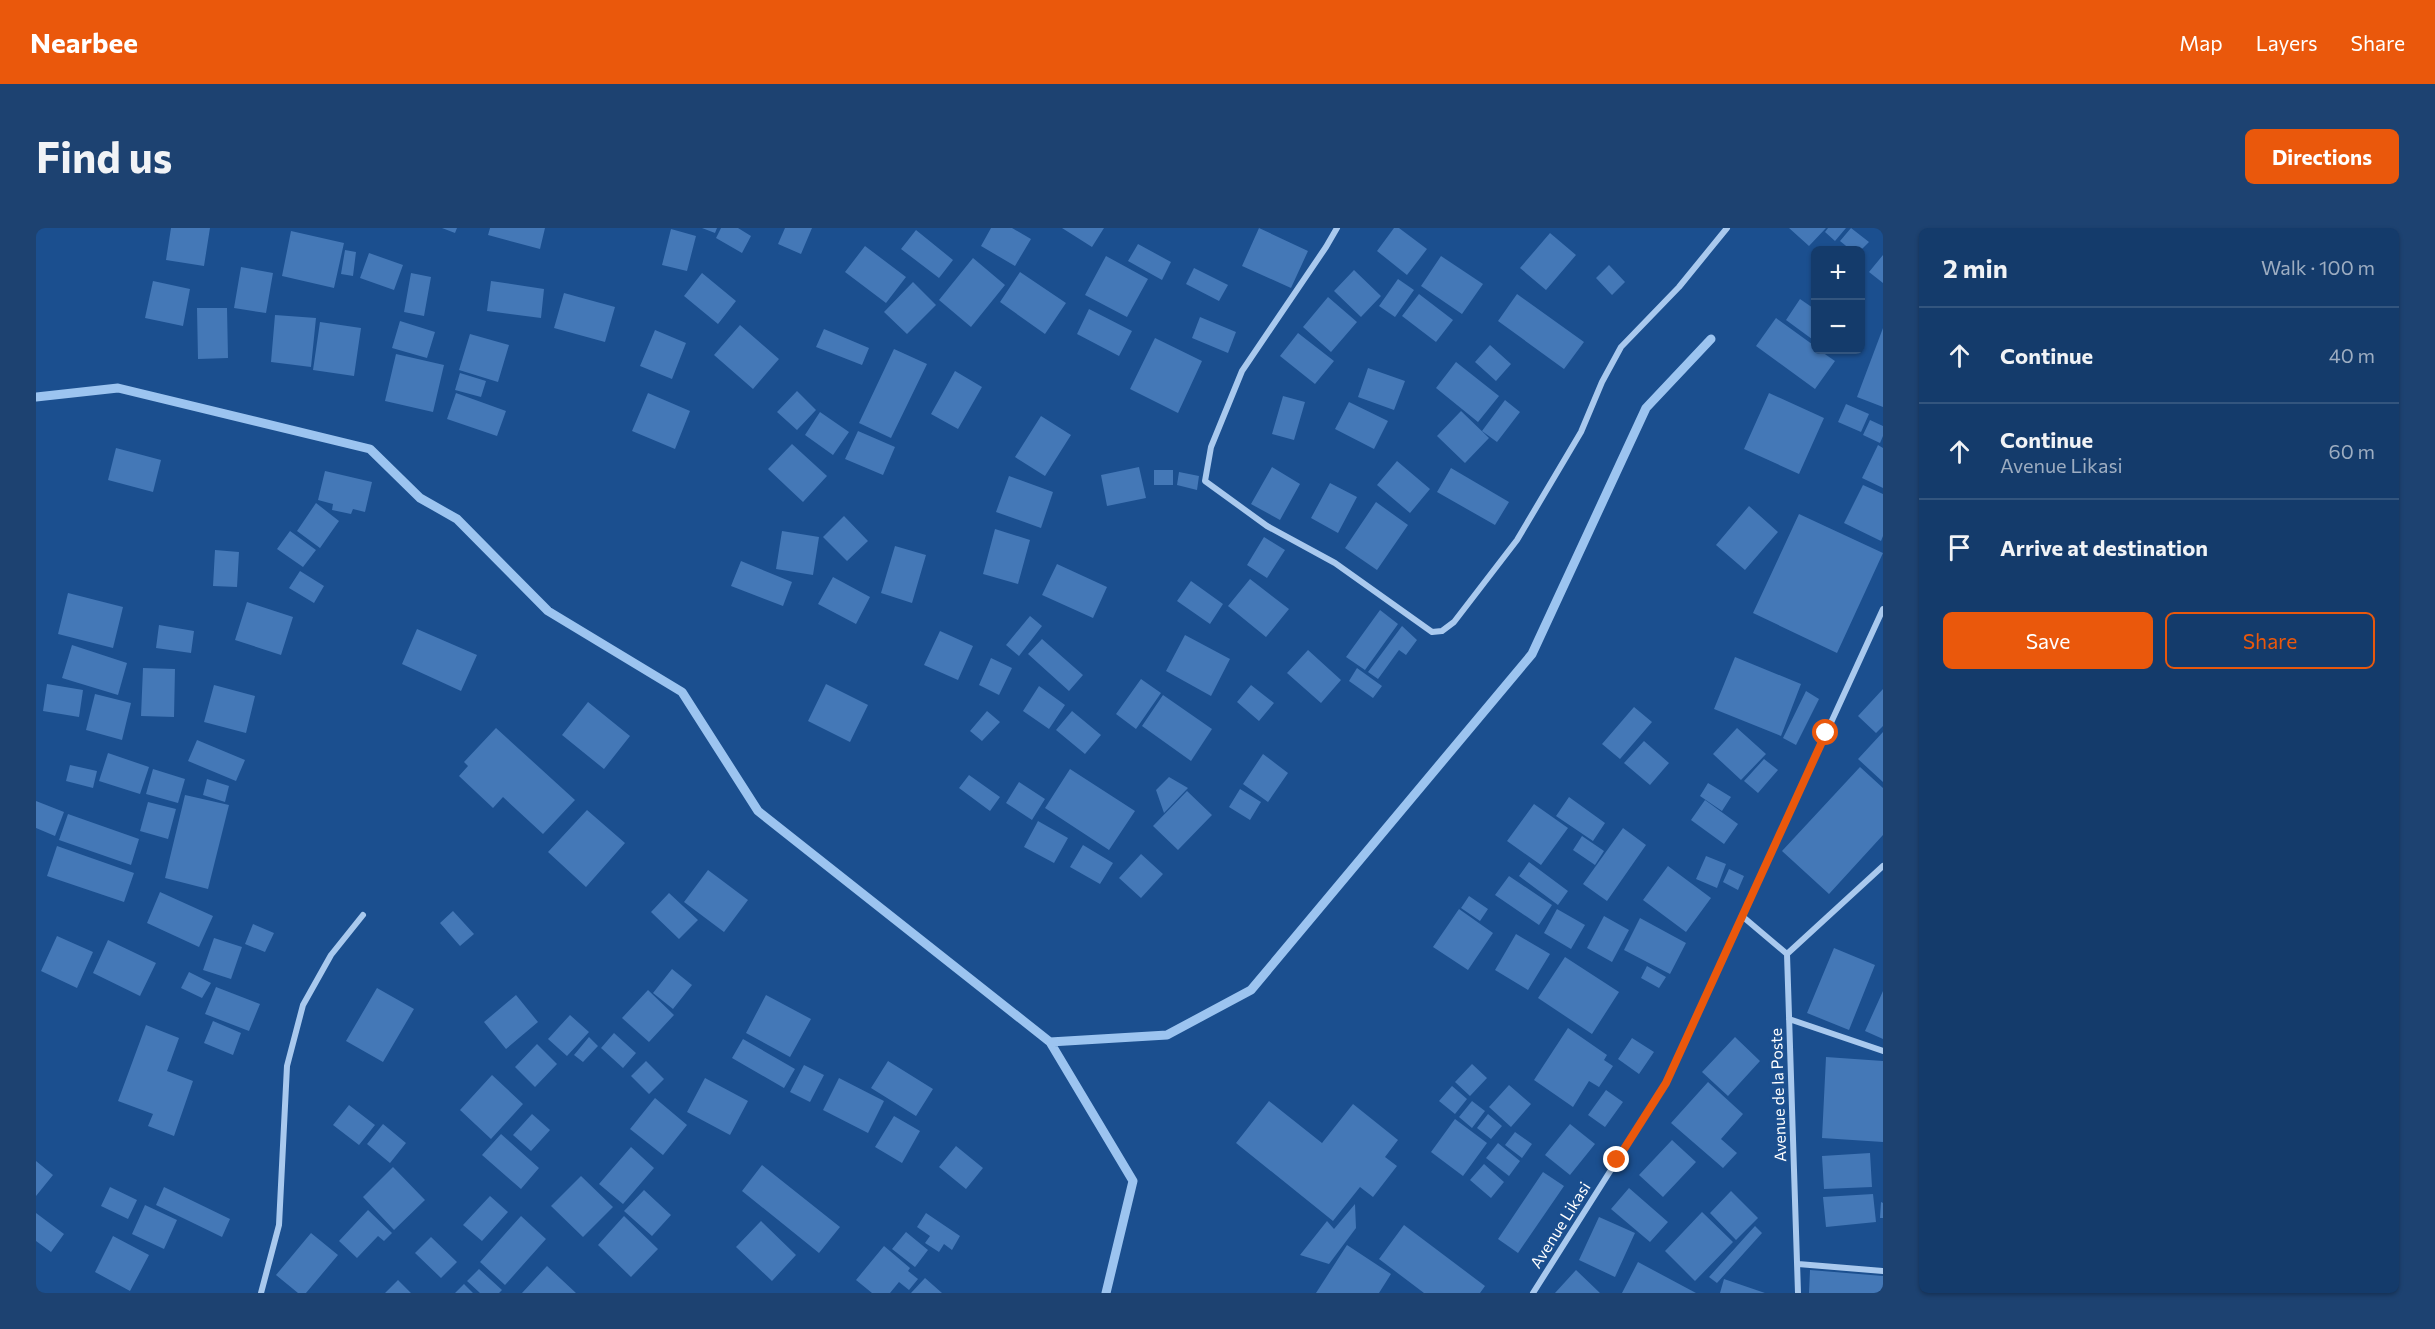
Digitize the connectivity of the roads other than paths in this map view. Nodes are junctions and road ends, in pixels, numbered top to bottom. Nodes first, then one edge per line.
1 (1337, 228) edge
2 (1727, 228) edge
3 (1883, 610) edge
4 (1883, 866) edge
5 (363, 915) dead end
6 (1742, 916) junction
7 (1787, 954) junction
8 (1789, 1019) junction
9 (1883, 1051) edge
10 (1798, 1263) junction
11 (1883, 1271) edge
12 (261, 1293) edge
13 (1533, 1293) edge
14 (1798, 1293) edge

1 - 2 street
3 - 6 street, Avenue Likasi
4 - 7 street
5 - 12 street
6 - 7 street
6 - 13 street, Avenue Likasi
7 - 8 street, Avenue de la Poste
8 - 9 street
8 - 10 street, Avenue de la Poste
10 - 11 street
10 - 14 street, Avenue de la Poste

